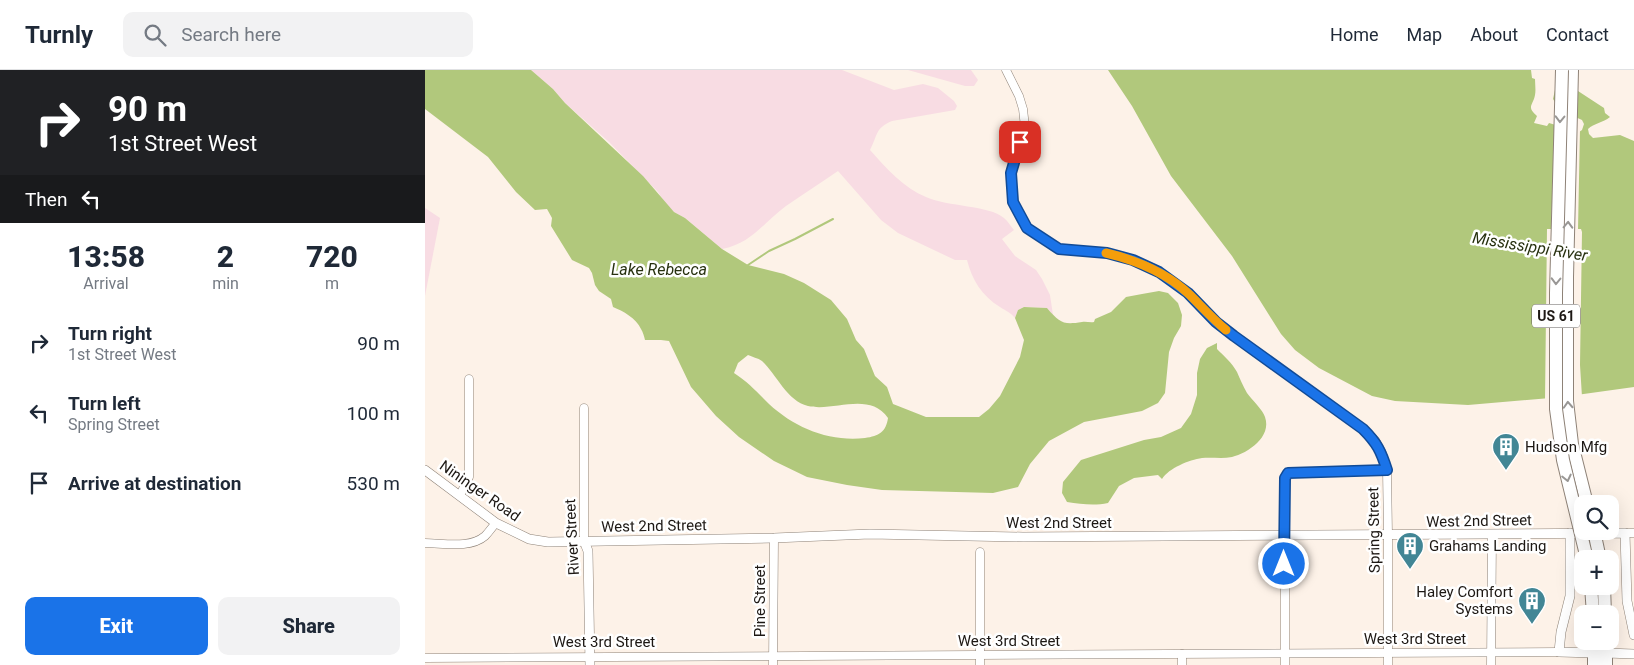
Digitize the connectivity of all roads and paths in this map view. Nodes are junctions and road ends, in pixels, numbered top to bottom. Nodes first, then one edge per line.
1 (1006, 70) edge
2 (1562, 70) edge
3 (1572, 70) edge
4 (469, 379) dead end
5 (584, 408) dead end
6 (425, 470) edge
7 (1387, 470) junction
8 (460, 495) junction
9 (1585, 495) edge
10 (496, 523) junction
11 (1570, 533) junction
12 (1629, 533) edge
13 (1492, 534) junction
14 (1389, 535) junction
15 (1284, 536) junction
16 (773, 538) junction
17 (548, 542) joint
18 (584, 542) junction
19 (425, 544) edge
20 (1585, 550) edge
21 (980, 552) dead end
22 (1634, 635) edge
23 (1559, 652) junction
24 (1285, 653) junction
25 (1388, 653) junction
26 (1491, 653) junction
27 (1600, 653) edge
28 (1182, 654) junction
29 (1634, 654) edge
30 (773, 655) junction
31 (980, 655) junction
32 (425, 658) edge
33 (590, 660) edge
34 (773, 665) edge
35 (980, 665) edge
36 (1183, 665) edge
37 (1285, 665) edge
38 (1388, 665) edge
39 (1491, 665) edge

1 - 7 street, Spring Street
2 -> 20 highway, US 61, bridge
9 -> 3 highway, US 61
4 - 8 street
5 - 18 street, River Street
6 - 8 street, Nininger Road
7 - 14 street, Spring Street
7 - 15 street
8 - 10 street, Nininger Road
10 - 17 street, Nininger Road
10 - 19 street
11 - 12 street, West 2nd Street
11 - 13 street, West 2nd Street
11 - 23 street
12 - 22 street
13 - 14 street, West 2nd Street
13 - 26 street
14 - 15 street, West 2nd Street
14 - 25 street, Spring Street
15 - 16 street, West 2nd Street
15 - 24 street
16 - 18 street, West 2nd Street
16 - 30 street, Pine Street
17 - 18 street, West 2nd Street
18 - 33 street, River Street
21 - 31 street
23 - 26 street, West 3rd Street
23 - 27 street, West 3rd Street
24 - 25 street, West 3rd Street
24 - 28 street, West 3rd Street
24 - 37 street
25 - 26 street, West 3rd Street
25 - 38 street, Spring Street
26 - 39 street
27 - 29 street, West 3rd Street
28 - 31 street, West 3rd Street
28 - 36 street
30 - 31 street, West 3rd Street
30 - 33 street, West 3rd Street
30 - 34 street, Pine Street
31 - 35 street
32 - 33 street, West 3rd Street

